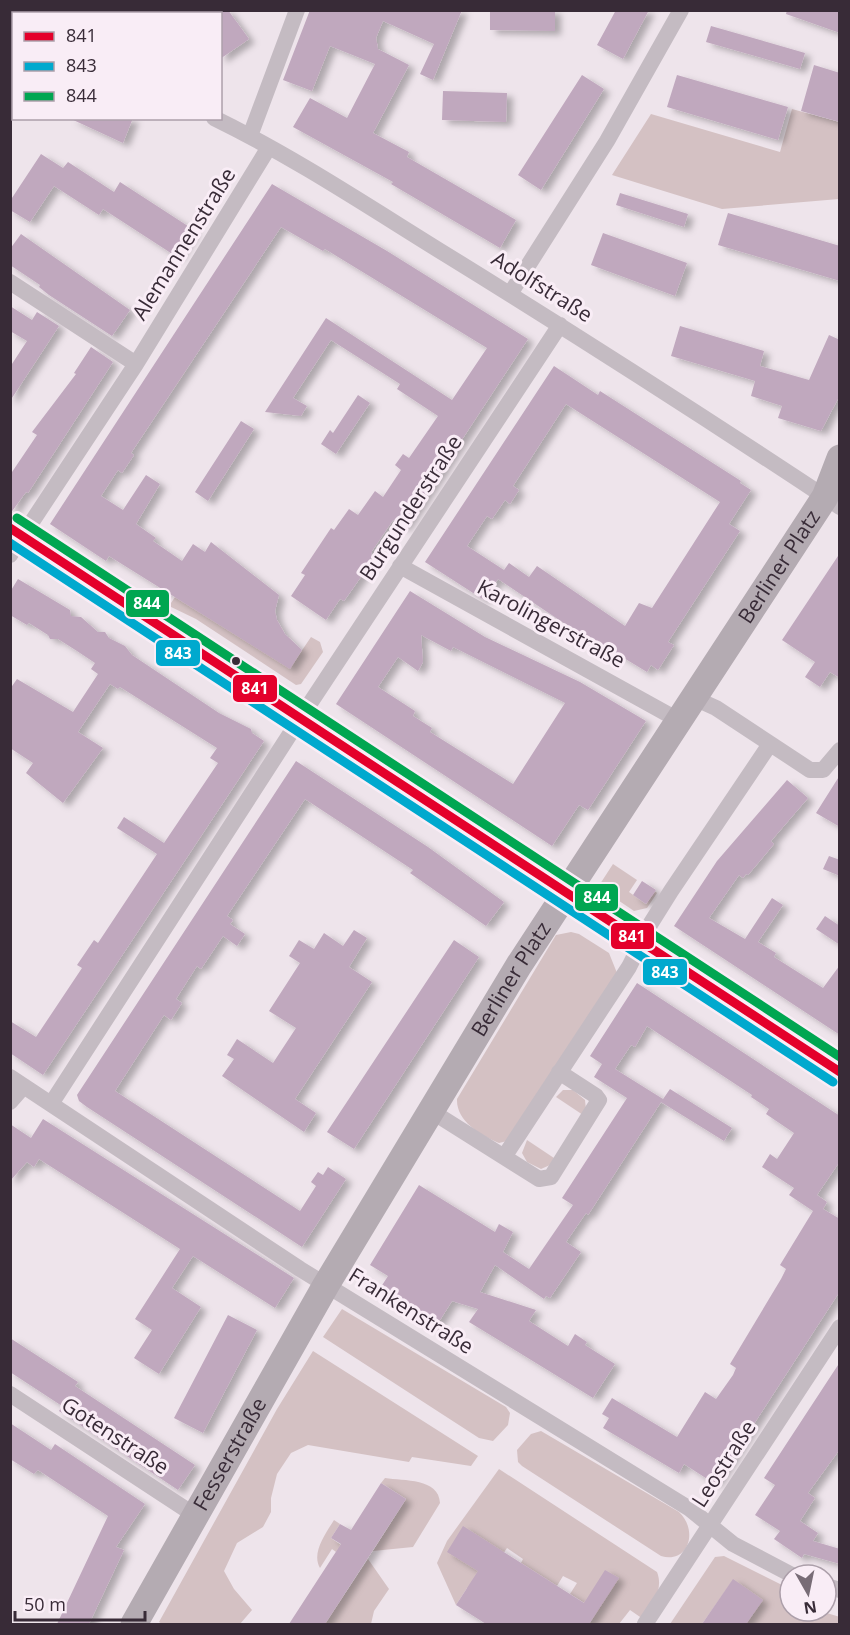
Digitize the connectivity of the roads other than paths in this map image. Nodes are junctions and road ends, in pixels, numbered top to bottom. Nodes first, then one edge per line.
1 (297, 10) edge
2 (681, 10) edge
3 (218, 120) edge
4 (250, 136) junction
5 (269, 147) junction
6 (10, 282) edge
7 (510, 294) junction
8 (560, 325) junction
9 (136, 364) junction
10 (840, 458) edge
11 (835, 497) edge
12 (15, 540) edge
13 (400, 566) junction
14 (694, 698) junction
15 (301, 717) junction
16 (680, 721) junction
17 (770, 744) junction
18 (840, 750) edge
19 (566, 893) junction
20 (641, 942) junction
21 (559, 1072) junction
22 (840, 1072) edge
23 (17, 1082) edge
24 (10, 1102) edge
25 (51, 1104) junction
26 (431, 1111) junction
27 (504, 1157) junction
28 (326, 1285) junction
29 (840, 1327) edge
30 (10, 1394) edge
31 (196, 1516) junction
32 (711, 1526) junction
33 (778, 1568) edge
34 (134, 1624) edge
35 (645, 1624) edge

1 - 4 street
2 - 7 street
3 - 4 street, Adolfstraße
4 - 5 street, Adolfstraße
5 - 7 street, Adolfstraße
5 - 9 street, Alemannenstraße
6 - 9 street
7 - 8 street, Adolfstraße
8 - 11 street, Adolfstraße
8 - 13 street, Burgunderstraße
9 - 12 street, Alemannenstraße
10 - 11 main road, Berliner Platz
11 - 14 main road, Berliner Platz
12 - 15 main road
13 - 15 street, Burgunderstraße
13 - 16 street, Karolingerstraße
14 - 16 main road, Berliner Platz
14 - 17 street
15 - 19 main road
15 - 25 street, Burgunderstraße
16 - 19 main road, Berliner Platz
17 - 18 street
17 - 20 street
19 - 20 main road
19 - 26 main road, Berliner Platz
20 - 21 street
20 - 22 main road
21 - 27 street
21 - 27 street
23 - 24 street
23 - 25 street, Frankenstraße
25 - 28 street, Frankenstraße
26 - 27 street
26 - 28 main road, Berliner Platz
28 - 31 main road, Fesserstraße
28 - 32 street, Frankenstraße
29 - 32 street, Leostraße
30 - 31 street, Gotenstraße
31 - 34 main road, Fesserstraße
32 - 33 street, Frankenstraße
32 - 35 street, Leostraße

